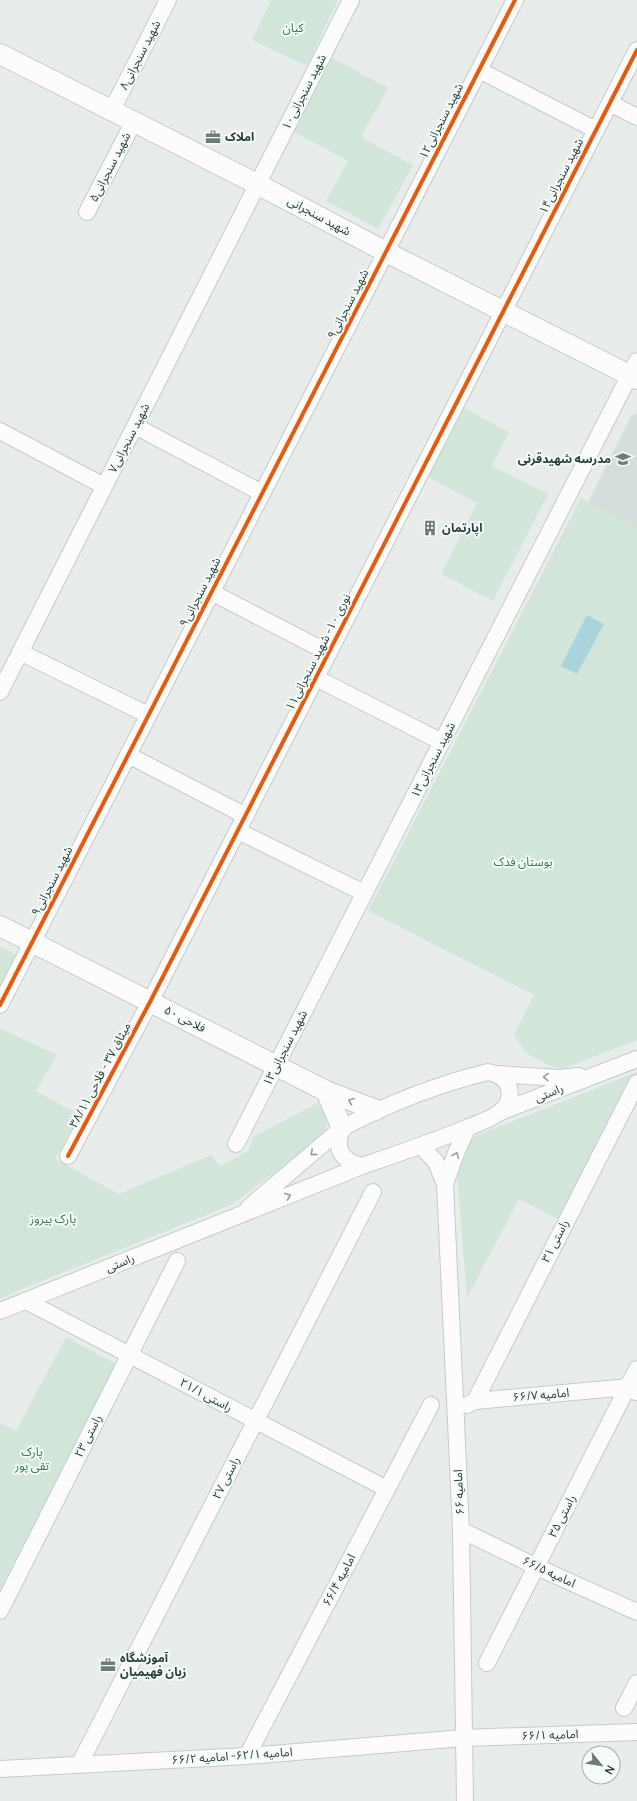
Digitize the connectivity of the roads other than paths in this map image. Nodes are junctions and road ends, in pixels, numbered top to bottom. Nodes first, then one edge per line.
1 (168, 0) edge
2 (351, 0) edge
3 (510, 2) edge
4 (637, 50) edge
5 (0, 54) edge
6 (479, 70) junction
7 (610, 103) junction
8 (112, 110) junction
9 (637, 117) edge
10 (134, 121) junction
11 (596, 130) junction
12 (258, 184) junction
13 (87, 212) dead end
14 (386, 252) junction
15 (503, 312) junction
16 (635, 372) edge
17 (135, 426) junction
18 (0, 431) edge
19 (104, 486) junction
20 (262, 493) junction
21 (211, 592) junction
22 (20, 652) junction
23 (329, 652) junction
24 (316, 678) junction
25 (0, 692) edge
26 (148, 715) junction
27 (442, 742) junction
28 (128, 755) junction
29 (246, 816) junction
30 (238, 831) junction
31 (364, 893) junction
32 (0, 926) edge
33 (32, 942) junction
34 (150, 1002) junction
35 (0, 1005) edge
36 (637, 1059) edge
37 (276, 1065) junction
38 (497, 1074) junction
39 (598, 1074) junction
40 (637, 1082) edge
41 (326, 1091) junction
42 (376, 1110) junction
43 (500, 1112) junction
44 (468, 1127) junction
45 (342, 1128) junction
46 (236, 1144) dead end
47 (421, 1146) junction
48 (68, 1156) dead end
49 (362, 1166) junction
50 (445, 1184) junction
51 (373, 1192) dead end
52 (239, 1216) junction
53 (177, 1261) dead end
54 (26, 1301) junction
55 (0, 1311) edge
56 (130, 1354) junction
57 (637, 1369) edge
58 (632, 1390) edge
59 (475, 1401) junction
60 (431, 1405) dead end
61 (455, 1410) junction
62 (255, 1420) junction
63 (387, 1489) junction
64 (461, 1530) junction
65 (537, 1567) junction
66 (0, 1611) edge
67 (637, 1612) edge
68 (487, 1663) dead end
69 (637, 1683) edge
70 (624, 1708) dead end
71 (637, 1732) edge
72 (463, 1738) junction
73 (247, 1756) junction
74 (79, 1765) junction
75 (0, 1769) edge
76 (465, 1801) edge

1 - 8 street, شهید سنجرانی۸
2 - 12 street, شهید سنجرانی۱۰
3 - 6 street, شهید سنجرانی۱۲
4 - 7 street, شهید سنجرانی۱۴
5 - 8 street, شهید سنجرانی
6 - 11 street
6 - 14 street, شهید سنجرانی۱۲
7 - 9 street
7 - 11 street, شهید سنجرانی۱۴
8 - 10 street, شهید سنجرانی
10 - 12 street, شهید سنجرانی
10 - 13 street, شهید سنجرانی۵
11 - 15 street, شهید سنجرانی۱۴
12 - 14 street, شهید سنجرانی
12 - 17 street, شهید سنجرانی۷
14 - 15 street, شهید سنجرانی
14 - 20 street, شهید سنجرانی۹
15 - 16 street, شهید سنجرانی
15 - 23 street, نوری ۱۰- شهید سنجرانی۱۱
16 - 27 street, شهید سنجرانی۱۳
17 - 19 street, شهید سنجرانی۷
17 - 20 street
18 - 19 street
19 - 22 street, شهید سنجرانی۷
20 - 21 street, شهید سنجرانی۹
21 - 23 street
21 - 26 street, شهید سنجرانی۹
22 - 25 street, شهید سنجرانی۷
22 - 26 street
23 - 24 street, نوری ۱۰- شهید سنجرانی۱۱
24 - 27 street
24 - 29 street, نوری ۱۰- شهید سنجرانی۱۱
26 - 28 street, شهید سنجرانی۹
27 - 31 street, شهید سنجرانی۱۳
28 - 29 street
28 - 33 street, شهید سنجرانی۹
29 - 30 street, نوری ۱۰- شهید سنجرانی۱۱
30 - 31 street
30 - 34 street, نوری ۱۰- شهید سنجرانی۱۱
31 - 37 street, شهید سنجرانی۱۳
32 - 33 street, فلاحی ۵۰
33 - 34 street, فلاحی ۵۰
33 - 35 street, شهید سنجرانی۹
34 - 37 street, فلاحی ۵۰
34 - 48 street, میثاق ۳۷ - فلاحی ۳۸/۱۱
36 - 39 street, راستی
37 - 41 street, فلاحی ۵۰
37 - 46 street, شهید سنجرانی۱۳
39 -> 38 street, راستی
38 - 42 street, راستی
38 - 43 street
39 - 43 street, راستی
40 - 59 street, راستی ۳۱
42 -> 41 street, فلاحی ۵۰
41 - 45 street
42 - 45 street, راستی
43 - 44 street, راستی
44 - 47 street, راستی
50 -> 44 street
45 - 49 street
45 -> 52 street, راستی
47 - 49 street, راستی
47 - 50 street
52 -> 49 street, راستی
50 - 61 street, امامیه ۶۶
51 - 62 street, راستی ۲۷
52 - 54 street, راستی
53 - 56 street, راستی ۲۳
54 - 55 street, راستی
54 - 56 street, راستی ۲۱/۱
56 - 62 street, راستی ۲۱/۱
56 - 66 street, راستی ۲۳
57 - 58 street, راستی ۳۵
58 - 59 street, امامیه ۶۶/۷
58 - 65 street, راستی ۳۵
59 - 61 street, امامیه ۶۶/۷
60 - 63 street, امامیه ۶۶/۴
61 - 64 street, امامیه ۶۶
62 - 63 street, راستی ۲۱/۱
62 - 74 street, راستی ۲۷
63 - 73 street, امامیه ۶۶/۴
64 - 65 street, امامیه ۶۶/۵
64 - 72 street, امامیه ۶۶
65 - 67 street, امامیه ۶۶/۵
65 - 68 street, راستی ۳۵
69 - 70 street
71 - 72 street, امامیه ۶۶/۱
72 - 73 street, امامیه ۶۲/۱- امامیه ۶۶/۲
72 - 76 street, امامیه ۶۶
73 - 74 street, امامیه ۶۲/۱- امامیه ۶۶/۲
74 - 75 street, امامیه ۶۲/۱- امامیه ۶۶/۲

